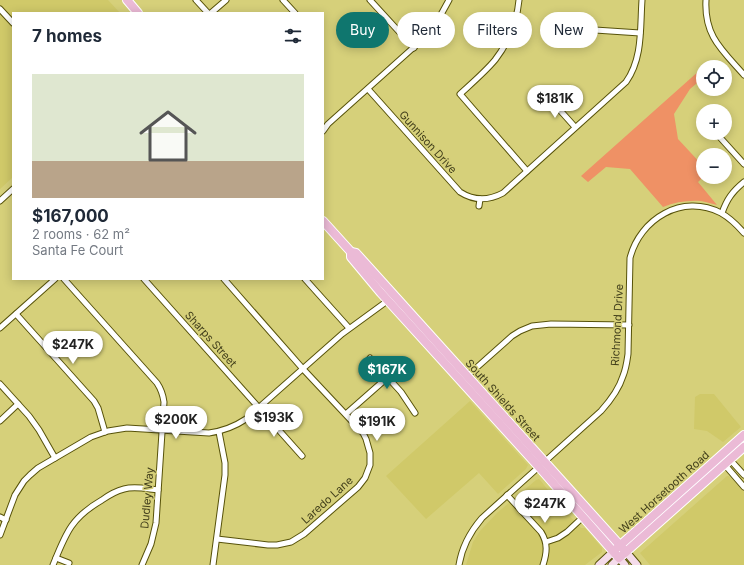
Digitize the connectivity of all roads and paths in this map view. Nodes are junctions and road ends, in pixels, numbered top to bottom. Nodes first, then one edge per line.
1 (127, 0) edge
2 (196, 0) edge
3 (226, 0) edge
4 (283, 0) edge
5 (370, 0) edge
6 (448, 0) edge
7 (519, 0) edge
8 (642, 0) edge
9 (706, 0) edge
10 (0, 8) edge
11 (137, 12) edge
12 (207, 12) edge
13 (212, 12) edge
14 (294, 12) edge
15 (442, 12) edge
16 (12, 22) edge
17 (397, 29) edge
18 (598, 30) edge
19 (640, 33) junction
20 (414, 48) edge
21 (744, 76) edge
22 (368, 89) junction
23 (549, 98) dead end
24 (575, 127) junction
25 (324, 130) edge
26 (722, 140) edge
27 (744, 164) edge
28 (527, 171) junction
29 (744, 182) edge
30 (12, 190) edge
31 (480, 199) junction
32 (0, 201) edge
33 (479, 206) dead end
34 (722, 213) junction
35 (324, 222) edge
36 (744, 233) edge
37 (54, 280) edge
38 (65, 280) edge
39 (147, 280) edge
40 (225, 280) edge
41 (306, 280) edge
42 (391, 298) junction
43 (16, 314) junction
44 (629, 325) junction
45 (0, 328) edge
46 (349, 328) junction
47 (370, 358) dead end
48 (303, 368) junction
49 (388, 377) junction
50 (464, 379) junction
51 (0, 384) edge
52 (18, 404) junction
53 (259, 408) junction
54 (415, 413) dead end
55 (346, 414) junction
56 (0, 420) edge
57 (162, 430) junction
58 (105, 432) junction
59 (219, 432) junction
60 (744, 435) edge
61 (744, 447) edge
62 (302, 456) dead end
63 (54, 458) junction
64 (724, 459) junction
65 (542, 465) junction
66 (744, 475) edge
67 (744, 487) edge
68 (158, 490) junction
69 (507, 495) junction
70 (0, 517) edge
71 (583, 517) junction
72 (6, 520) junction
73 (0, 535) edge
74 (217, 539) junction
75 (546, 542) junction
76 (618, 552) junction
77 (626, 552) junction
78 (56, 558) junction
79 (70, 563) dead end
80 (53, 565) edge
81 (142, 565) edge
82 (213, 565) edge
83 (459, 565) edge
84 (543, 565) edge
85 (599, 565) edge
86 (612, 565) edge
87 (625, 565) edge
88 (637, 565) edge

1 - 11 main road
2 - 12 street
3 - 13 street
4 - 14 street
5 - 17 street
6 - 15 street
7 - 28 street
8 - 19 street
9 - 21 street
10 - 16 street
18 - 19 street
19 - 24 street
20 - 22 street
22 - 25 street
22 - 31 street, Gunnison Drive
23 - 24 street
24 - 28 street
26 - 27 street
28 - 31 street
29 - 34 street
30 - 32 street
31 - 33 street
34 - 36 street
34 - 44 street, Richmond Drive
35 - 42 main road, South Shields Street
37 - 43 street
38 - 57 street, Dudley Way
39 - 53 street, Sharps Street
40 - 48 street, Laredo Lane
41 - 46 street
42 - 46 street
42 - 50 main road, South Shields Street
43 - 45 street
43 - 58 street
44 - 50 street
44 - 65 street, Richmond Drive
46 - 48 street
47 - 49 street
48 - 53 street
48 - 55 street, Laredo Lane
49 - 54 street
49 - 55 street
50 - 65 main road, South Shields Street
51 - 52 street
52 - 56 street
52 - 63 street
53 - 59 street
53 - 62 street, Sharps Street
55 - 74 street, Laredo Lane
57 - 58 street
57 - 59 street
57 - 68 street, Dudley Way
58 - 63 street
59 - 74 street
60 - 64 main road, West Horsetooth Road
61 - 64 main road, West Horsetooth Road
63 - 72 street
64 - 66 street
64 - 67 street
64 - 76 main road, West Horsetooth Road
64 - 77 main road, West Horsetooth Road
65 - 69 street, Richmond Drive
65 - 71 main road, South Shields Street
65 - 76 main road, South Shields Street
68 - 78 street
68 - 81 street, Dudley Way
69 - 75 street
69 - 83 street, Richmond Drive
70 - 72 street
71 - 75 street
71 - 76 main road, South Shields Street
72 - 73 street
74 - 82 street
75 - 84 street
76 - 77 main road, South Shields Street
76 - 85 main road, West Horsetooth Road
76 - 86 main road, West Horsetooth Road
76 - 87 main road, South Shields Street
77 - 88 main road, South Shields Street
78 - 79 street
78 - 80 street

